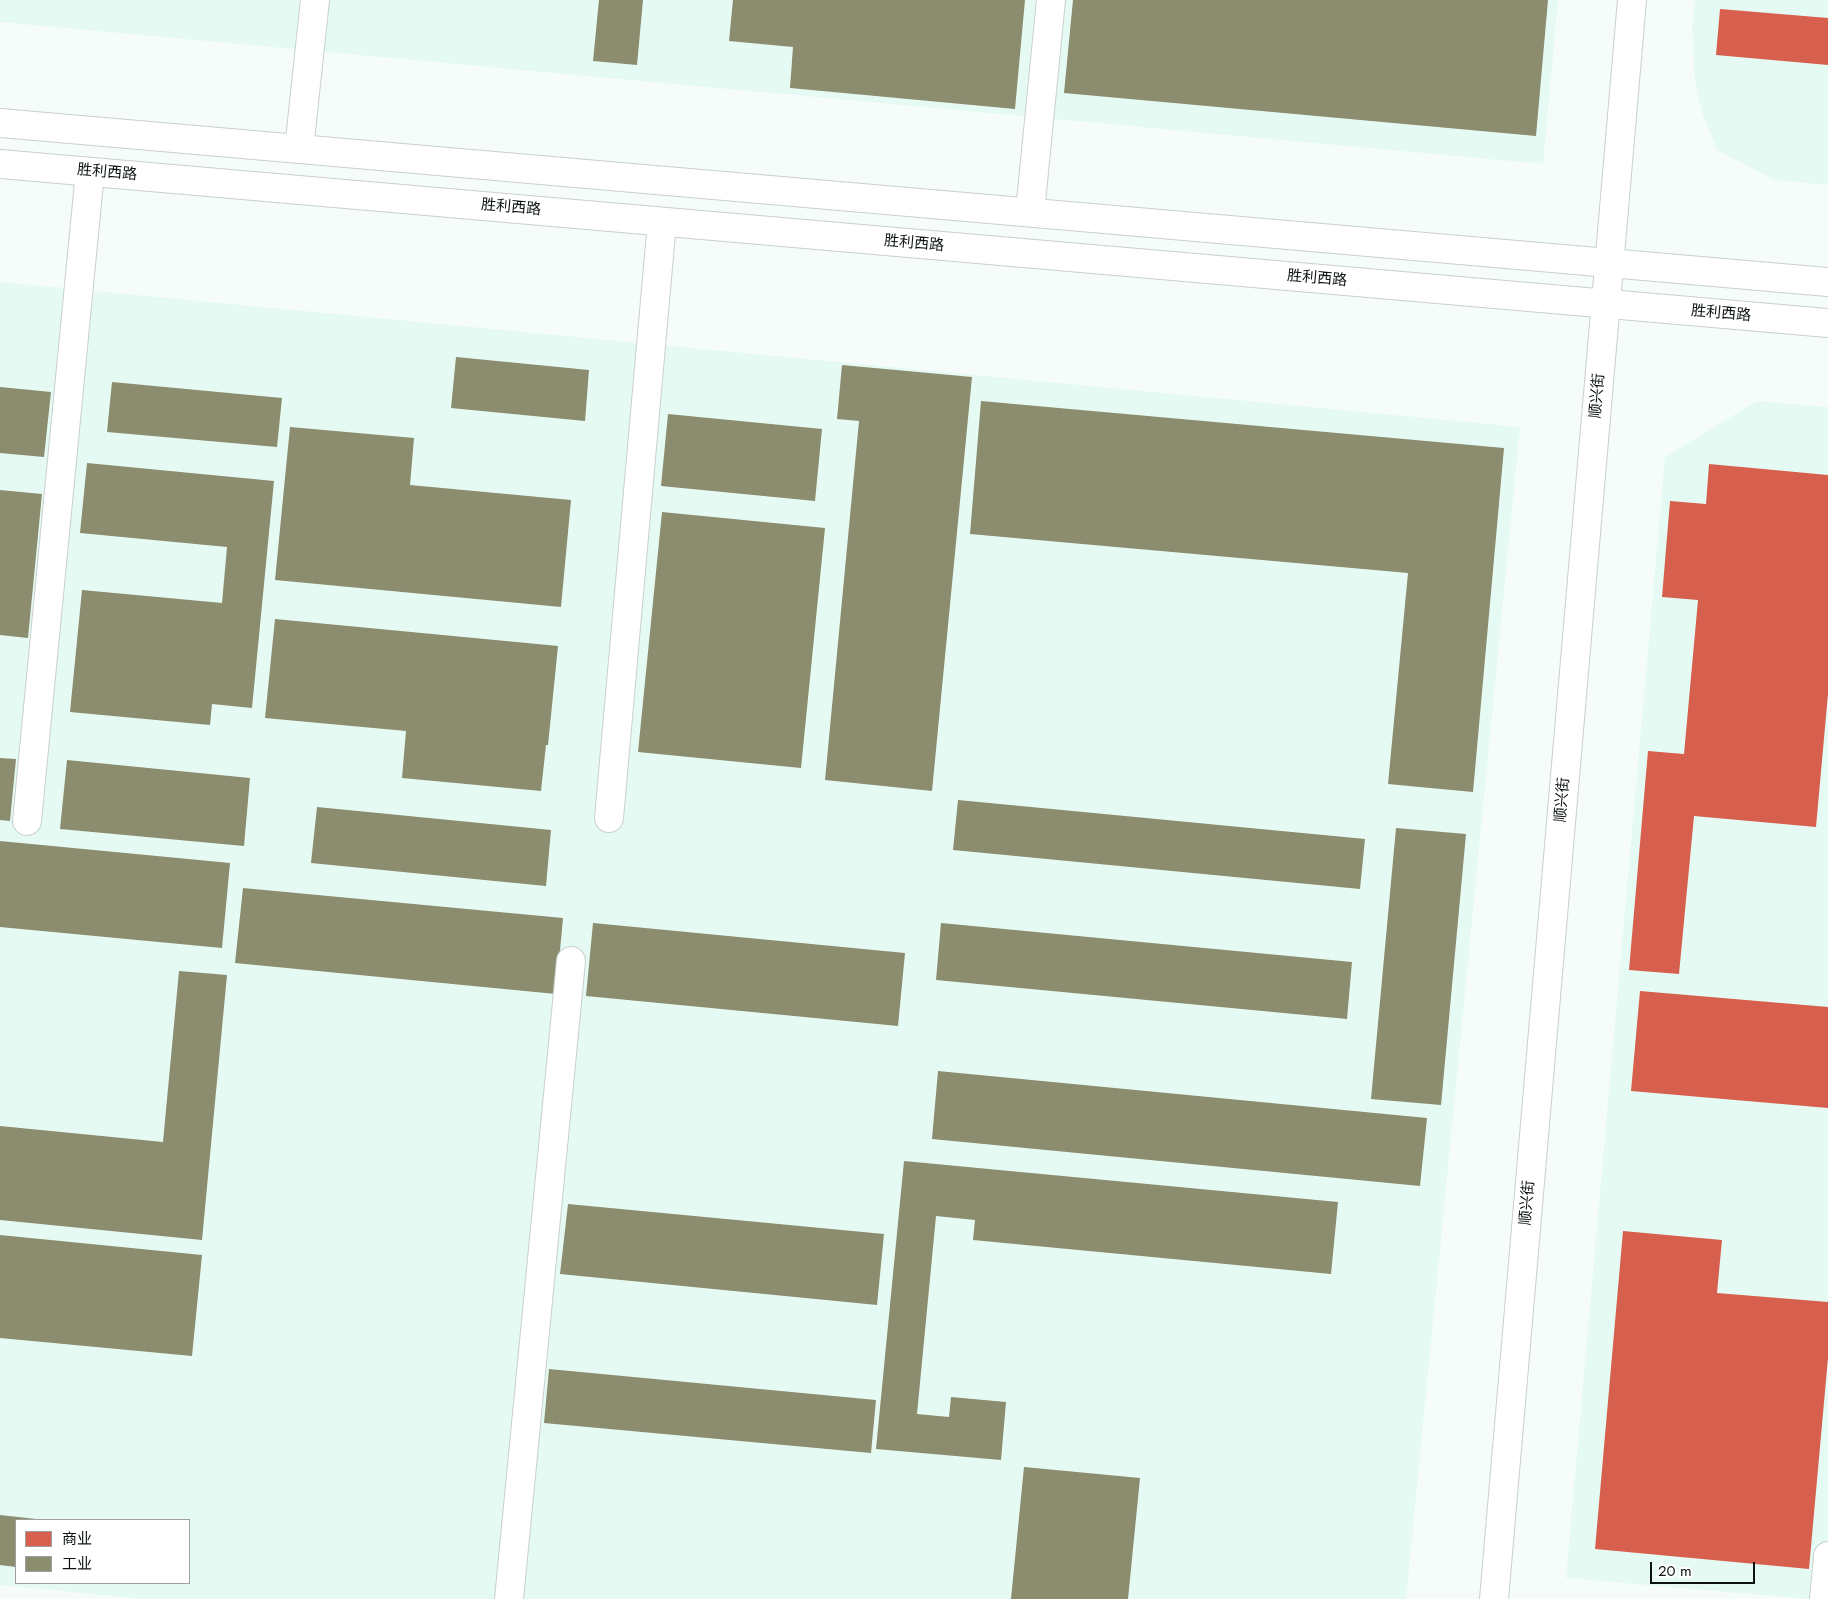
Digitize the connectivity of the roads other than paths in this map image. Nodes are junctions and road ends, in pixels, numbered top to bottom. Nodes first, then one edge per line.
1 (315, 0) edge
2 (1051, 0) edge
3 (1632, 0) edge
4 (0, 122) edge
5 (299, 149) junction
6 (0, 164) edge
7 (90, 172) junction
8 (1030, 212) junction
9 (662, 222) junction
10 (1609, 263) junction
11 (1828, 282) edge
12 (1606, 304) junction
13 (1828, 323) edge
14 (609, 818) dead end
15 (28, 821) dead end
16 (571, 961) dead end
17 (1828, 1556) edge
18 (510, 1599) edge
19 (1494, 1599) edge
20 (1824, 1599) edge

1 - 5 main road
2 - 8 main road
3 - 10 main road, 顺兴街
4 - 5 main road
5 - 8 main road
6 - 7 main road, 胜利西路
7 - 9 main road, 胜利西路
7 - 15 main road
8 - 10 main road
9 - 12 main road, 胜利西路
9 - 14 main road
10 - 11 main road
10 - 12 main road, 顺兴街
12 - 13 main road, 胜利西路
12 - 19 main road, 顺兴街
16 - 18 main road
17 - 20 main road

